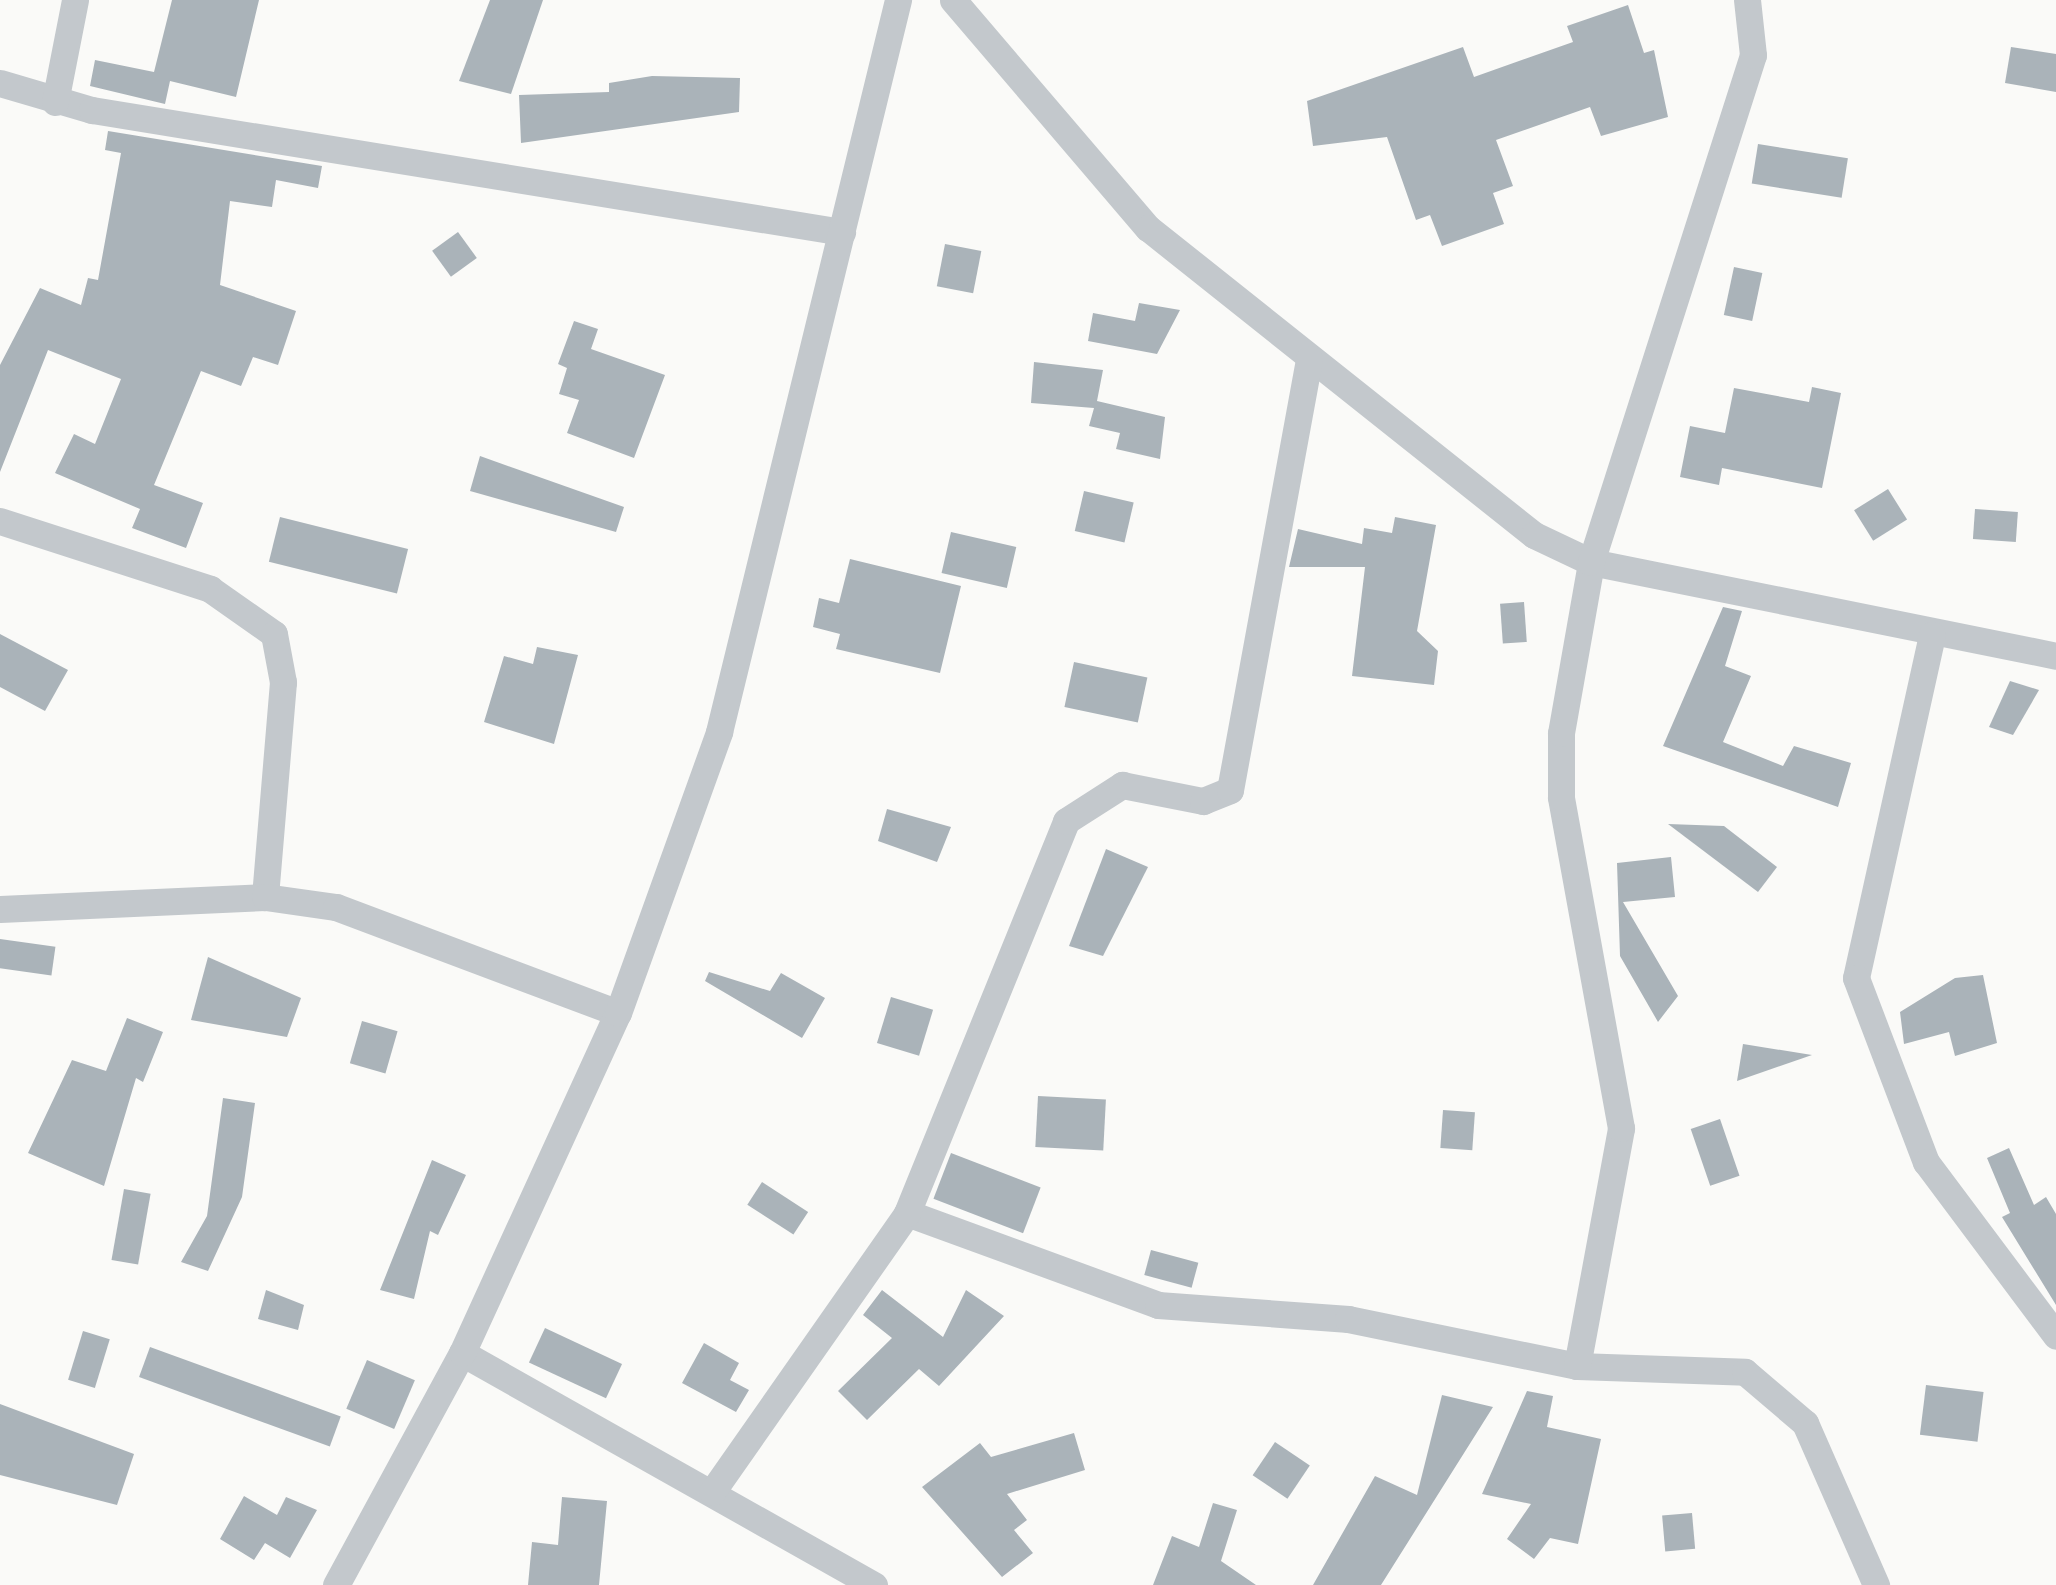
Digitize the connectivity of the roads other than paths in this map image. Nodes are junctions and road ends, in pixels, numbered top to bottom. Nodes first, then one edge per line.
1 (75, 0) edge
2 (898, 0) edge
3 (953, 0) edge
4 (988, 0) edge
5 (1747, 0) edge
6 (975, 29) junction
7 (0, 83) edge
8 (55, 102) junction
9 (842, 232) junction
10 (1310, 358) junction
11 (0, 521) edge
12 (1591, 562) junction
13 (1932, 635) junction
14 (2056, 656) edge
15 (265, 897) junction
16 (0, 909) edge
17 (619, 1013) junction
18 (907, 1214) junction
19 (2056, 1336) edge
20 (462, 1353) junction
21 (1577, 1366) junction
22 (712, 1492) junction
23 (336, 1585) edge
24 (874, 1585) edge
25 (1876, 1585) edge

1 - 8 street
2 - 9 street
3 - 6 street
4 - 6 street
5 - 12 street
6 - 10 street
7 - 8 street
8 - 9 street
9 - 17 street
10 - 12 street
10 - 18 street
11 - 15 street
12 - 13 street
12 - 21 street
13 - 14 street
13 - 19 street
15 - 16 street
15 - 17 street
17 - 20 street
18 - 21 street
18 - 22 street
20 - 22 street
20 - 23 street
21 - 25 street
22 - 24 street

